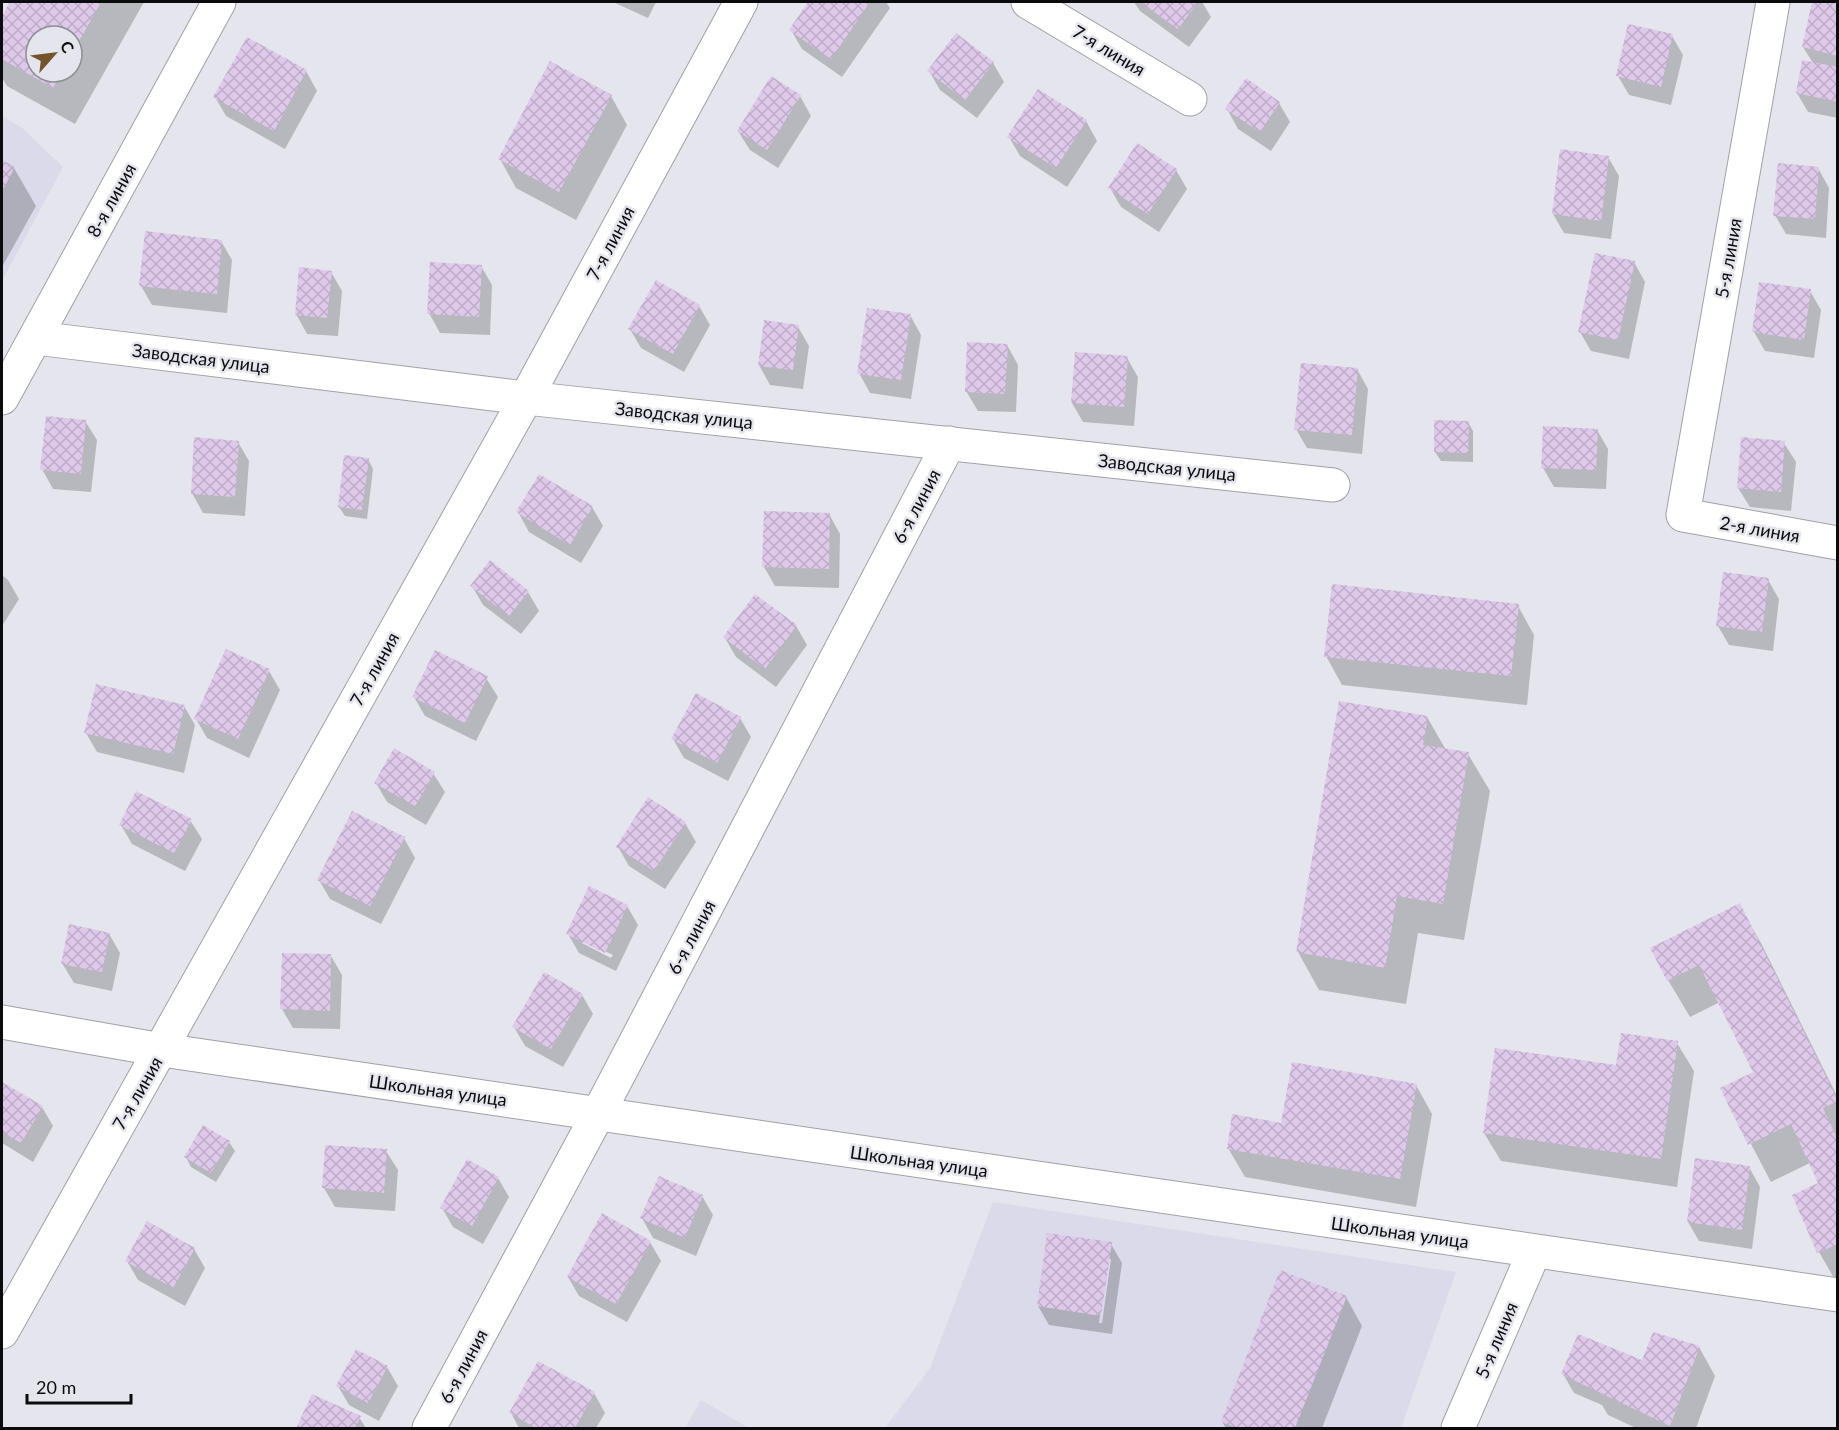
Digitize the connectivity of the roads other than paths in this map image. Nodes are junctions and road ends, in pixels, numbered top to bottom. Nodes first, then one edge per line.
1 (219, 2) edge
2 (741, 2) edge
3 (1028, 2) edge
4 (1773, 2) edge
5 (1190, 99) dead end
6 (36, 338) junction
7 (2, 398) edge
8 (526, 398) junction
9 (949, 443) junction
10 (1333, 485) dead end
11 (1683, 515) joint
12 (1838, 543) edge
13 (2, 1022) edge
14 (162, 1050) junction
15 (598, 1114) junction
16 (1534, 1252) junction
17 (1838, 1295) edge
18 (2, 1332) edge
19 (429, 1428) edge
20 (1458, 1428) edge

1 - 6 street, 8-я линия
2 - 8 street, 7-я линия
3 - 5 street, 7-я линия
4 - 11 street, 5-я линия
6 - 7 street, 8-я линия
6 - 8 street, Заводская улица
8 - 9 street, Заводская улица
8 - 14 street, 7-я линия
9 - 10 street, Заводская улица
9 - 15 street, 6-я линия
11 - 12 street, 2-я линия
13 - 14 street, Школьная улица
14 - 15 street, Школьная улица
14 - 18 street, 7-я линия
15 - 16 street, Школьная улица
15 - 19 street, 6-я линия
16 - 17 street, Школьная улица
16 - 20 street, 5-я линия

